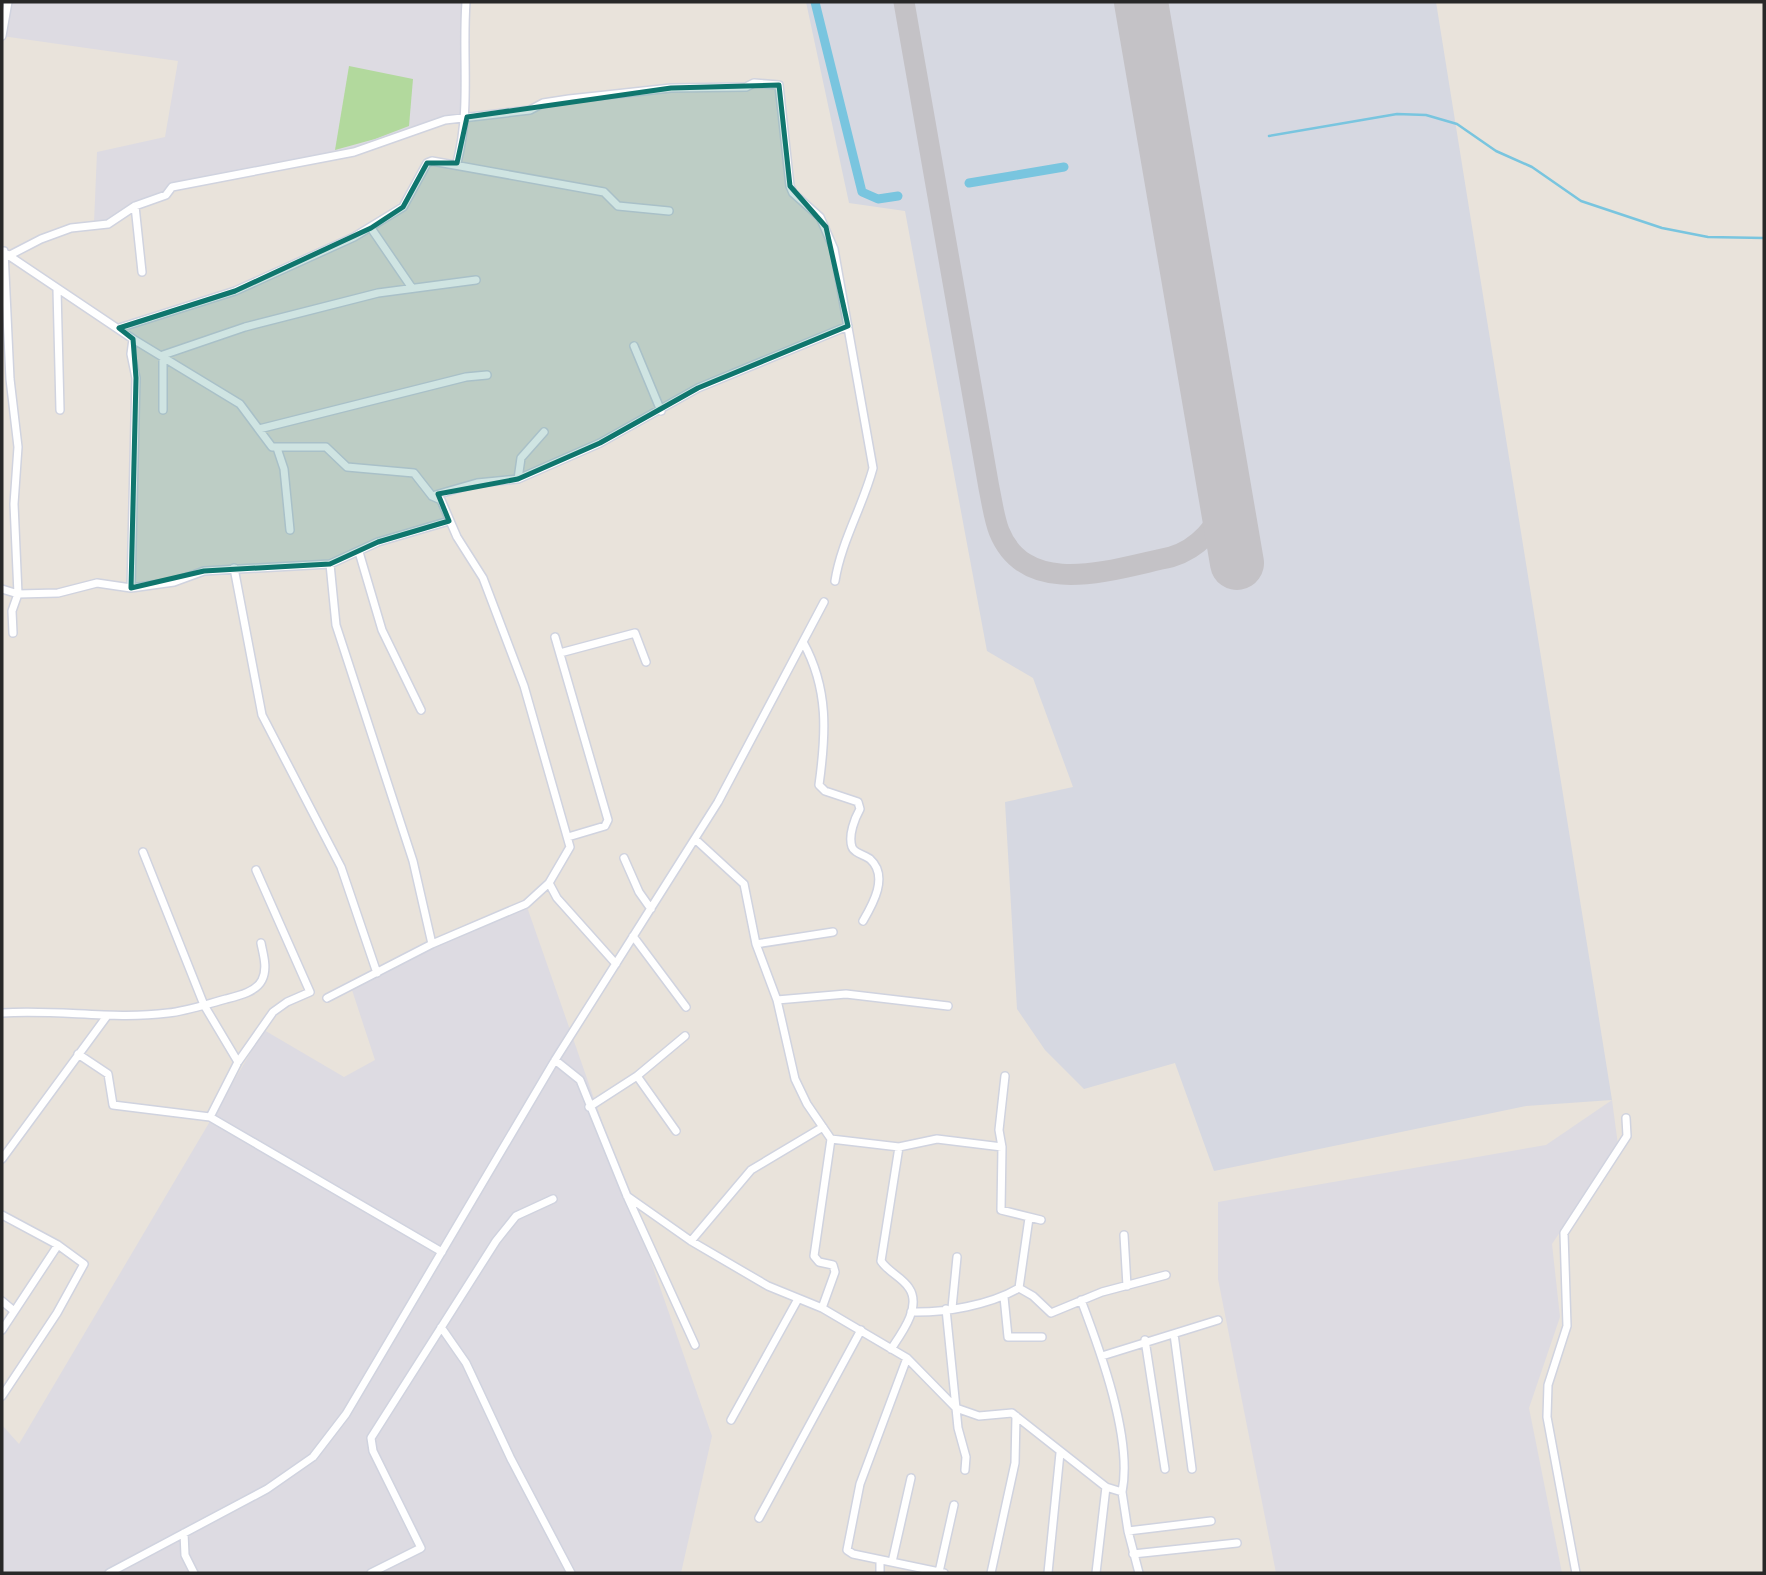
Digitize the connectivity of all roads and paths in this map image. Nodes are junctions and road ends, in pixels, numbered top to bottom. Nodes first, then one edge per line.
1 (8, 2) edge
2 (466, 2) edge
3 (2, 36) edge
4 (467, 117) junction
5 (457, 163) junction
6 (135, 206) junction
7 (669, 211) dead end
8 (371, 228) junction
9 (5, 252) edge
10 (142, 272) dead end
11 (476, 280) dead end
12 (412, 288) junction
13 (57, 289) junction
14 (848, 326) junction
15 (119, 328) junction
16 (133, 339) junction
17 (634, 346) dead end
18 (163, 355) junction
19 (487, 375) dead end
20 (60, 410) dead end
21 (163, 410) dead end
22 (661, 411) junction
23 (259, 429) junction
24 (544, 432) dead end
25 (277, 448) junction
26 (518, 479) junction
27 (432, 496) junction
28 (449, 521) junction
29 (290, 530) dead end
30 (359, 552) junction
31 (330, 564) junction
32 (234, 568) junction
33 (835, 581) dead end
34 (131, 588) junction
35 (2, 589) edge
36 (18, 594) junction
37 (824, 602) dead end
38 (13, 633) dead end
39 (555, 637) dead end
40 (803, 642) junction
41 (560, 653) junction
42 (646, 662) dead end
43 (421, 710) dead end
44 (568, 837) junction
45 (695, 839) junction
46 (143, 852) dead end
47 (624, 858) dead end
48 (256, 870) dead end
49 (549, 883) junction
50 (651, 909) junction
51 (863, 921) dead end
52 (833, 932) dead end
53 (633, 936) junction
54 (261, 943) dead end
55 (432, 944) junction
56 (757, 944) junction
57 (616, 964) junction
58 (377, 973) junction
59 (327, 998) dead end
60 (777, 1000) junction
61 (204, 1005) junction
62 (686, 1006) dead end
63 (948, 1006) dead end
64 (2, 1013) edge
65 (107, 1016) junction
66 (685, 1036) dead end
67 (78, 1055) junction
68 (555, 1060) junction
69 (238, 1062) junction
70 (636, 1076) junction
71 (1005, 1076) dead end
72 (589, 1107) junction
73 (210, 1117) junction
74 (1626, 1118) dead end
75 (822, 1127) junction
76 (676, 1131) dead end
77 (831, 1139) junction
78 (899, 1147) junction
79 (1002, 1147) junction
80 (2, 1159) edge
81 (627, 1196) junction
82 (553, 1199) dead end
83 (2, 1214) edge
84 (1029, 1218) junction
85 (1041, 1220) dead end
86 (1124, 1235) dead end
87 (691, 1241) junction
88 (58, 1245) junction
89 (442, 1252) junction
90 (957, 1257) dead end
91 (1166, 1275) dead end
92 (1127, 1286) junction
93 (1019, 1288) junction
94 (1004, 1297) junction
95 (798, 1299) junction
96 (1081, 1300) junction
97 (2, 1301) edge
98 (822, 1308) junction
99 (949, 1308) junction
100 (14, 1311) junction
101 (911, 1312) junction
102 (1218, 1320) dead end
103 (441, 1327) junction
104 (2, 1330) edge
105 (861, 1330) junction
106 (1174, 1334) junction
107 (1042, 1337) dead end
108 (1145, 1340) junction
109 (695, 1345) dead end
110 (891, 1349) junction
111 (1102, 1356) junction
112 (907, 1358) junction
113 (2, 1396) edge
114 (956, 1408) junction
115 (1016, 1416) junction
116 (731, 1420) dead end
117 (1060, 1453) junction
118 (1165, 1469) dead end
119 (1192, 1469) dead end
120 (965, 1470) dead end
121 (911, 1478) dead end
122 (1106, 1487) junction
123 (1122, 1492) junction
124 (954, 1505) dead end
125 (759, 1518) dead end
126 (1211, 1521) dead end
127 (1128, 1531) junction
128 (184, 1533) junction
129 (1237, 1543) dead end
130 (1133, 1554) junction
131 (880, 1561) junction
132 (892, 1562) junction
133 (109, 1573) edge
134 (194, 1573) edge
135 (370, 1573) edge
136 (571, 1573) edge
137 (880, 1573) edge
138 (934, 1573) edge
139 (944, 1573) edge
140 (991, 1573) edge
141 (1048, 1573) edge
142 (1096, 1573) edge
143 (1139, 1573) edge
144 (1576, 1573) edge

1 - 3 street
2 - 4 street
4 - 5 street
4 - 6 street
4 - 14 street
5 - 7 street
5 - 8 street
6 - 9 street
6 - 10 street
8 - 12 street
8 - 15 street
9 - 13 street
9 - 36 street
11 - 12 street
12 - 18 street
13 - 15 street
13 - 20 street
14 - 22 street
14 - 33 street
15 - 16 street
16 - 18 street
16 - 34 street
17 - 22 street
18 - 21 street
18 - 23 street
19 - 23 street
22 - 26 street
23 - 25 street
24 - 26 street
25 - 27 street
25 - 29 street
26 - 27 street
27 - 28 street
28 - 30 street
28 - 44 street
30 - 31 street
30 - 43 street
31 - 32 street
31 - 55 street
32 - 34 street
32 - 58 street
34 - 36 street
35 - 36 street
36 - 38 street
37 - 40 street
39 - 41 street
40 - 45 street
40 - 51 street
41 - 42 street
41 - 44 street
44 - 49 street
45 - 50 street
45 - 56 street
46 - 61 street
47 - 50 street
48 - 69 street
49 - 55 street
49 - 57 street
50 - 53 street
52 - 56 street
53 - 57 street
53 - 62 street
54 - 61 street
55 - 58 street
56 - 60 street
57 - 68 street
58 - 59 street
60 - 63 street
60 - 75 street
61 - 65 street
61 - 69 street
64 - 65 street
65 - 67 street
66 - 70 street
67 - 73 street
67 - 80 street
68 - 72 street
68 - 89 street
69 - 73 street
70 - 72 street
70 - 76 street
71 - 79 street
72 - 81 street
73 - 89 street
74 - 144 street
75 - 77 street
75 - 87 street
77 - 78 street
77 - 98 street
78 - 79 street
78 - 101 street
79 - 84 street
81 - 87 street
81 - 109 street
82 - 103 street
83 - 88 street
84 - 85 street
84 - 93 street
86 - 92 street
87 - 95 street
88 - 100 street
88 - 113 street
89 - 128 street
90 - 99 street
91 - 92 street
92 - 96 street
93 - 94 street
93 - 96 street
94 - 99 street
94 - 107 street
95 - 98 street
95 - 116 street
96 - 111 street
97 - 100 street
98 - 105 street
99 - 101 street
99 - 114 street
100 - 104 street
101 - 110 street
102 - 106 street
103 - 135 street
103 - 136 street
105 - 110 street
105 - 125 street
106 - 108 street
106 - 119 street
108 - 111 street
108 - 118 street
110 - 112 street
111 - 123 street
112 - 114 street
112 - 131 street
114 - 115 street
114 - 120 street
115 - 117 street
115 - 140 street
117 - 122 street
117 - 141 street
121 - 132 street
122 - 123 street
122 - 142 street
123 - 127 street
124 - 138 street
126 - 127 street
127 - 130 street
128 - 133 street
128 - 134 street
129 - 130 street
130 - 143 street
131 - 132 street
131 - 137 street
132 - 138 street
138 - 139 street

